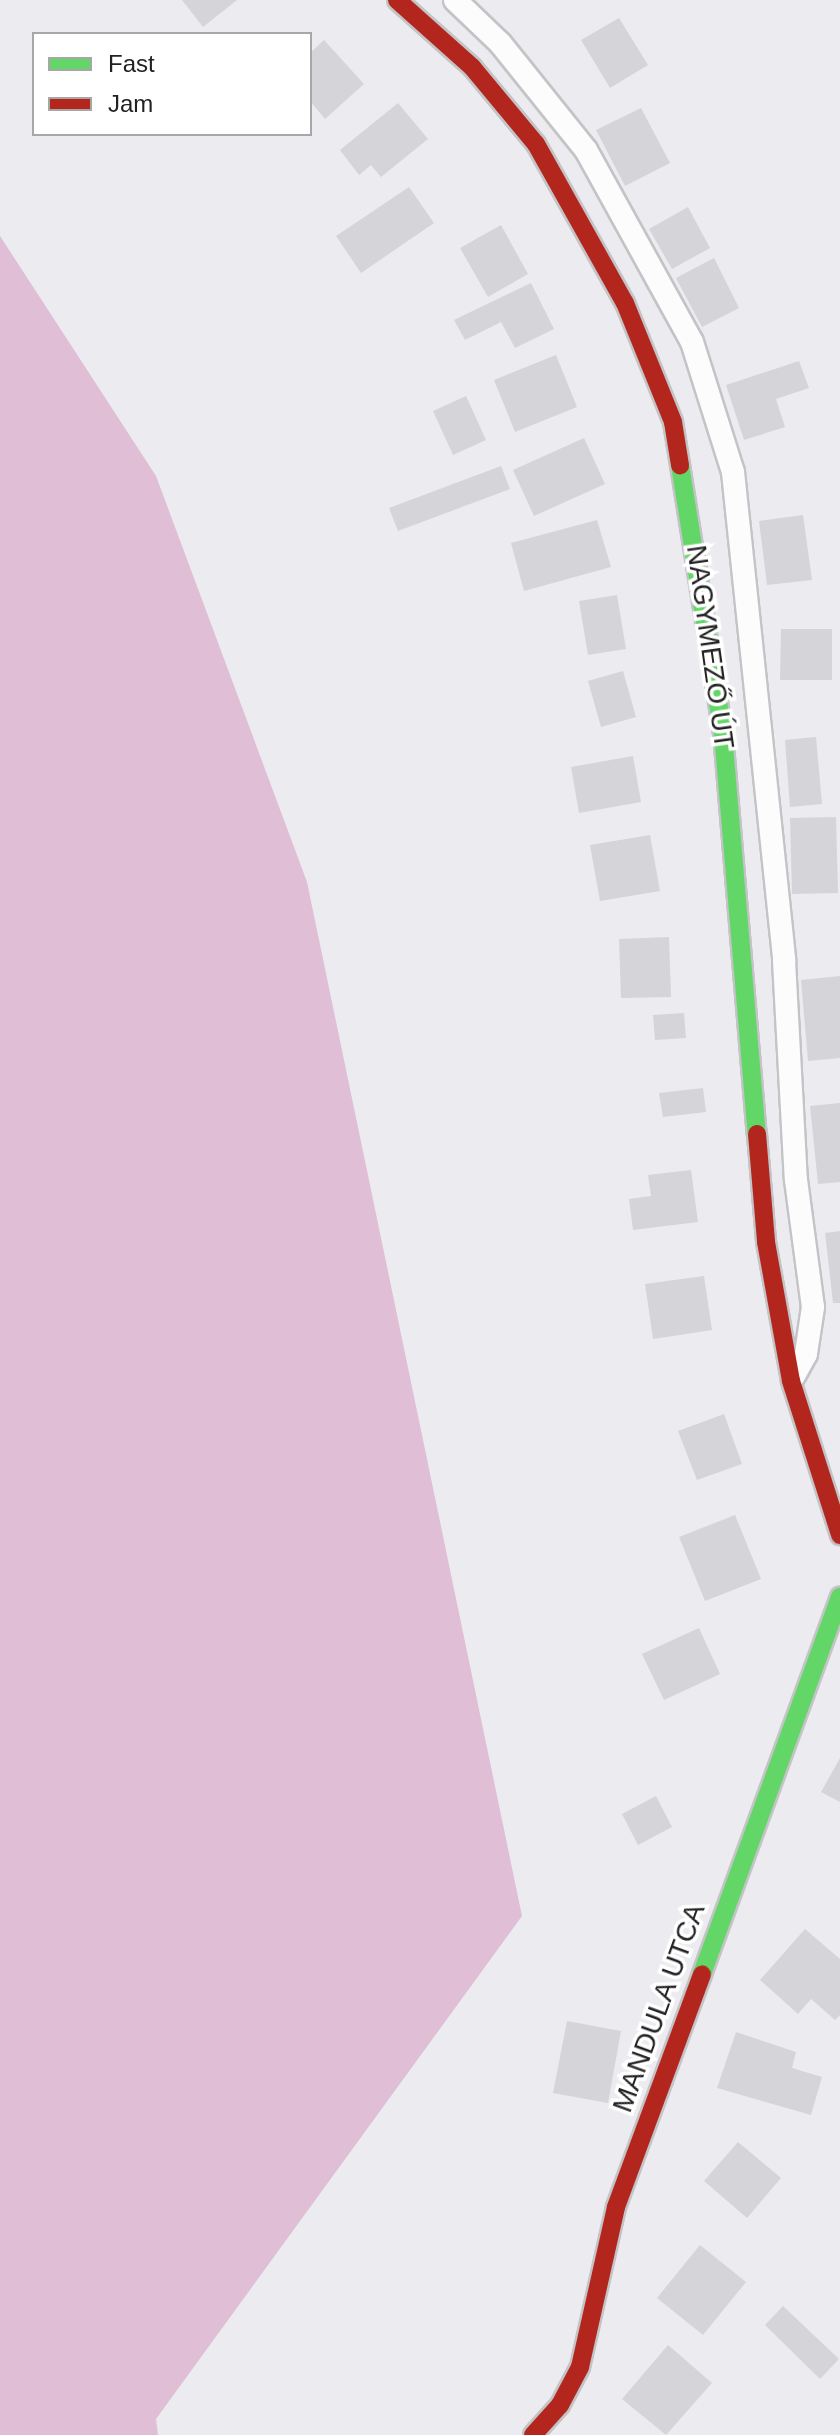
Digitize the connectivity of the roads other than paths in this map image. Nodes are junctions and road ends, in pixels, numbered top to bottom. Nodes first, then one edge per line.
1 (397, 0) edge
2 (455, 0) edge
3 (791, 1381) junction
4 (840, 1535) edge
5 (840, 1596) edge
6 (533, 2435) edge

1 - 3 main road, NAGYMEZŐ ÚT
2 - 3 lane, NAGYMEZŐ ÚT
3 - 4 main road, NAGYMEZŐ ÚT
5 - 6 main road, MANDULA UTCA

